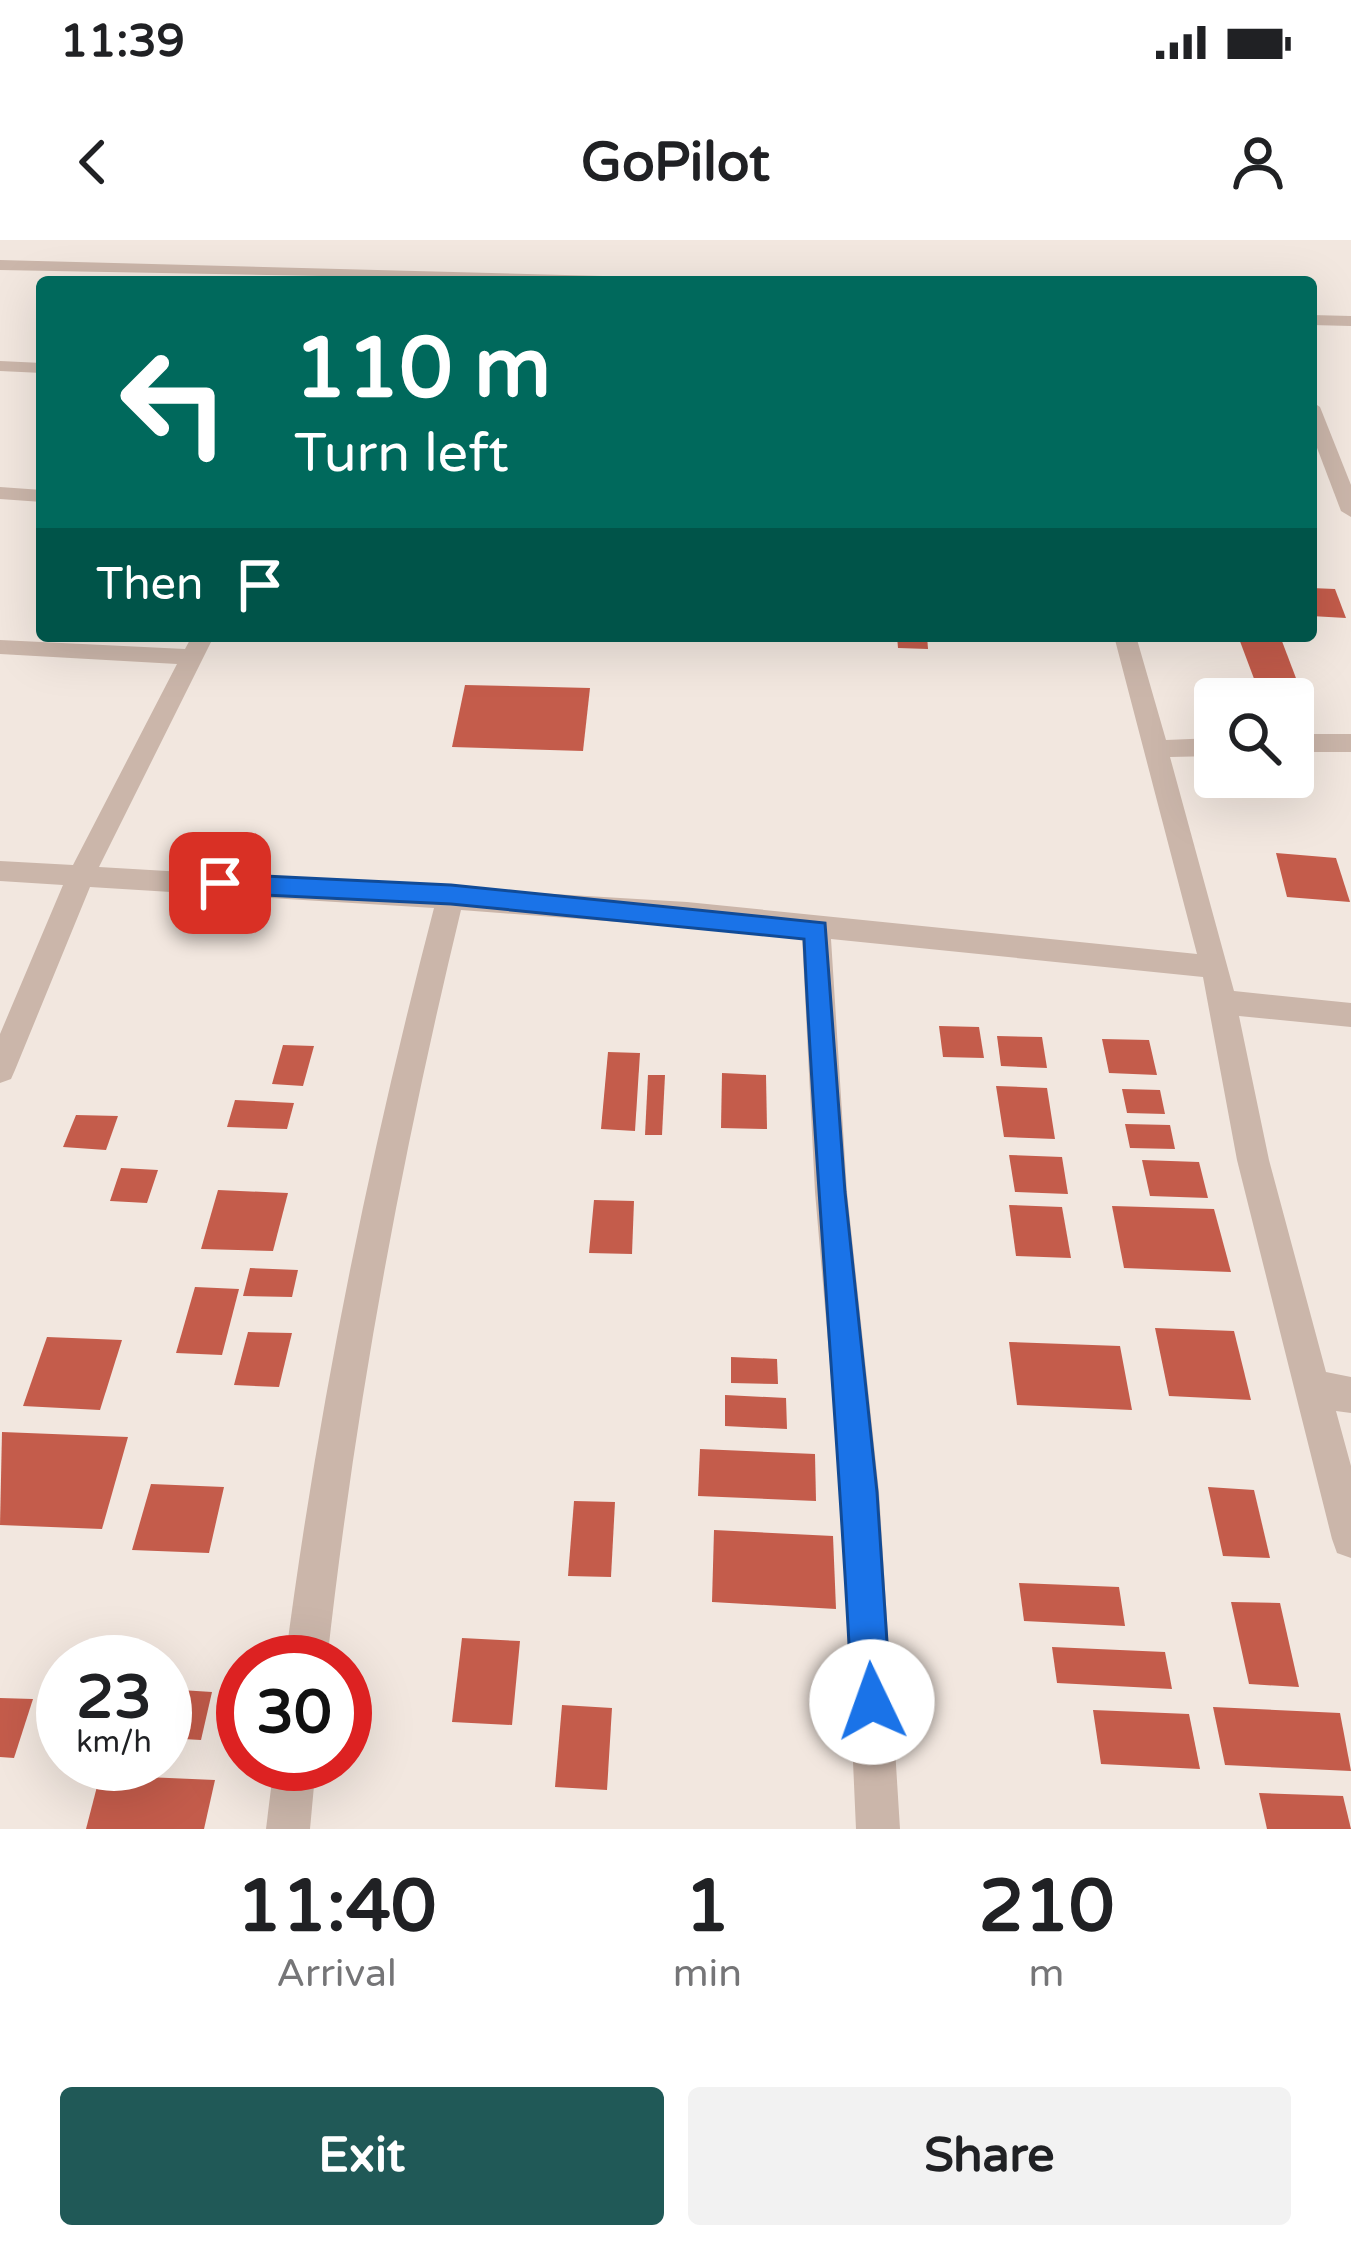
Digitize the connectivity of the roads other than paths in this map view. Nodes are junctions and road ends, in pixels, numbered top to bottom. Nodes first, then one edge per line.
1 (0, 265) edge
2 (328, 276) edge
3 (1317, 320) edge
4 (1351, 321) edge
5 (0, 366) edge
6 (36, 368) edge
7 (1322, 419) edge
8 (0, 493) edge
9 (36, 496) edge
10 (1351, 511) edge
11 (1127, 642) edge
12 (0, 647) edge
13 (197, 647) edge
14 (1314, 743) edge
15 (1351, 743) edge
16 (1194, 748) edge
17 (1156, 749) junction
18 (0, 871) edge
19 (81, 876) junction
20 (451, 895) junction
21 (816, 930) junction
22 (1214, 967) junction
23 (1222, 1002) junction
24 (1351, 1015) edge
25 (0, 1070) edge
26 (1334, 1392) edge
27 (1351, 1539) edge
28 (310, 1635) edge
29 (293, 1791) edge
30 (288, 1829) edge
31 (878, 1829) edge

1 - 2 street
3 - 4 street
5 - 6 street
7 - 10 street
8 - 9 street
11 - 17 street
12 - 13 street
13 - 19 street
14 - 15 street
16 - 17 street
17 - 22 street
18 - 19 street
19 - 20 street
19 - 25 street
20 - 21 street
20 - 28 street
21 - 22 street
21 - 31 street
22 - 23 street
23 - 24 street
23 - 26 street
26 - 27 street
29 - 30 street

